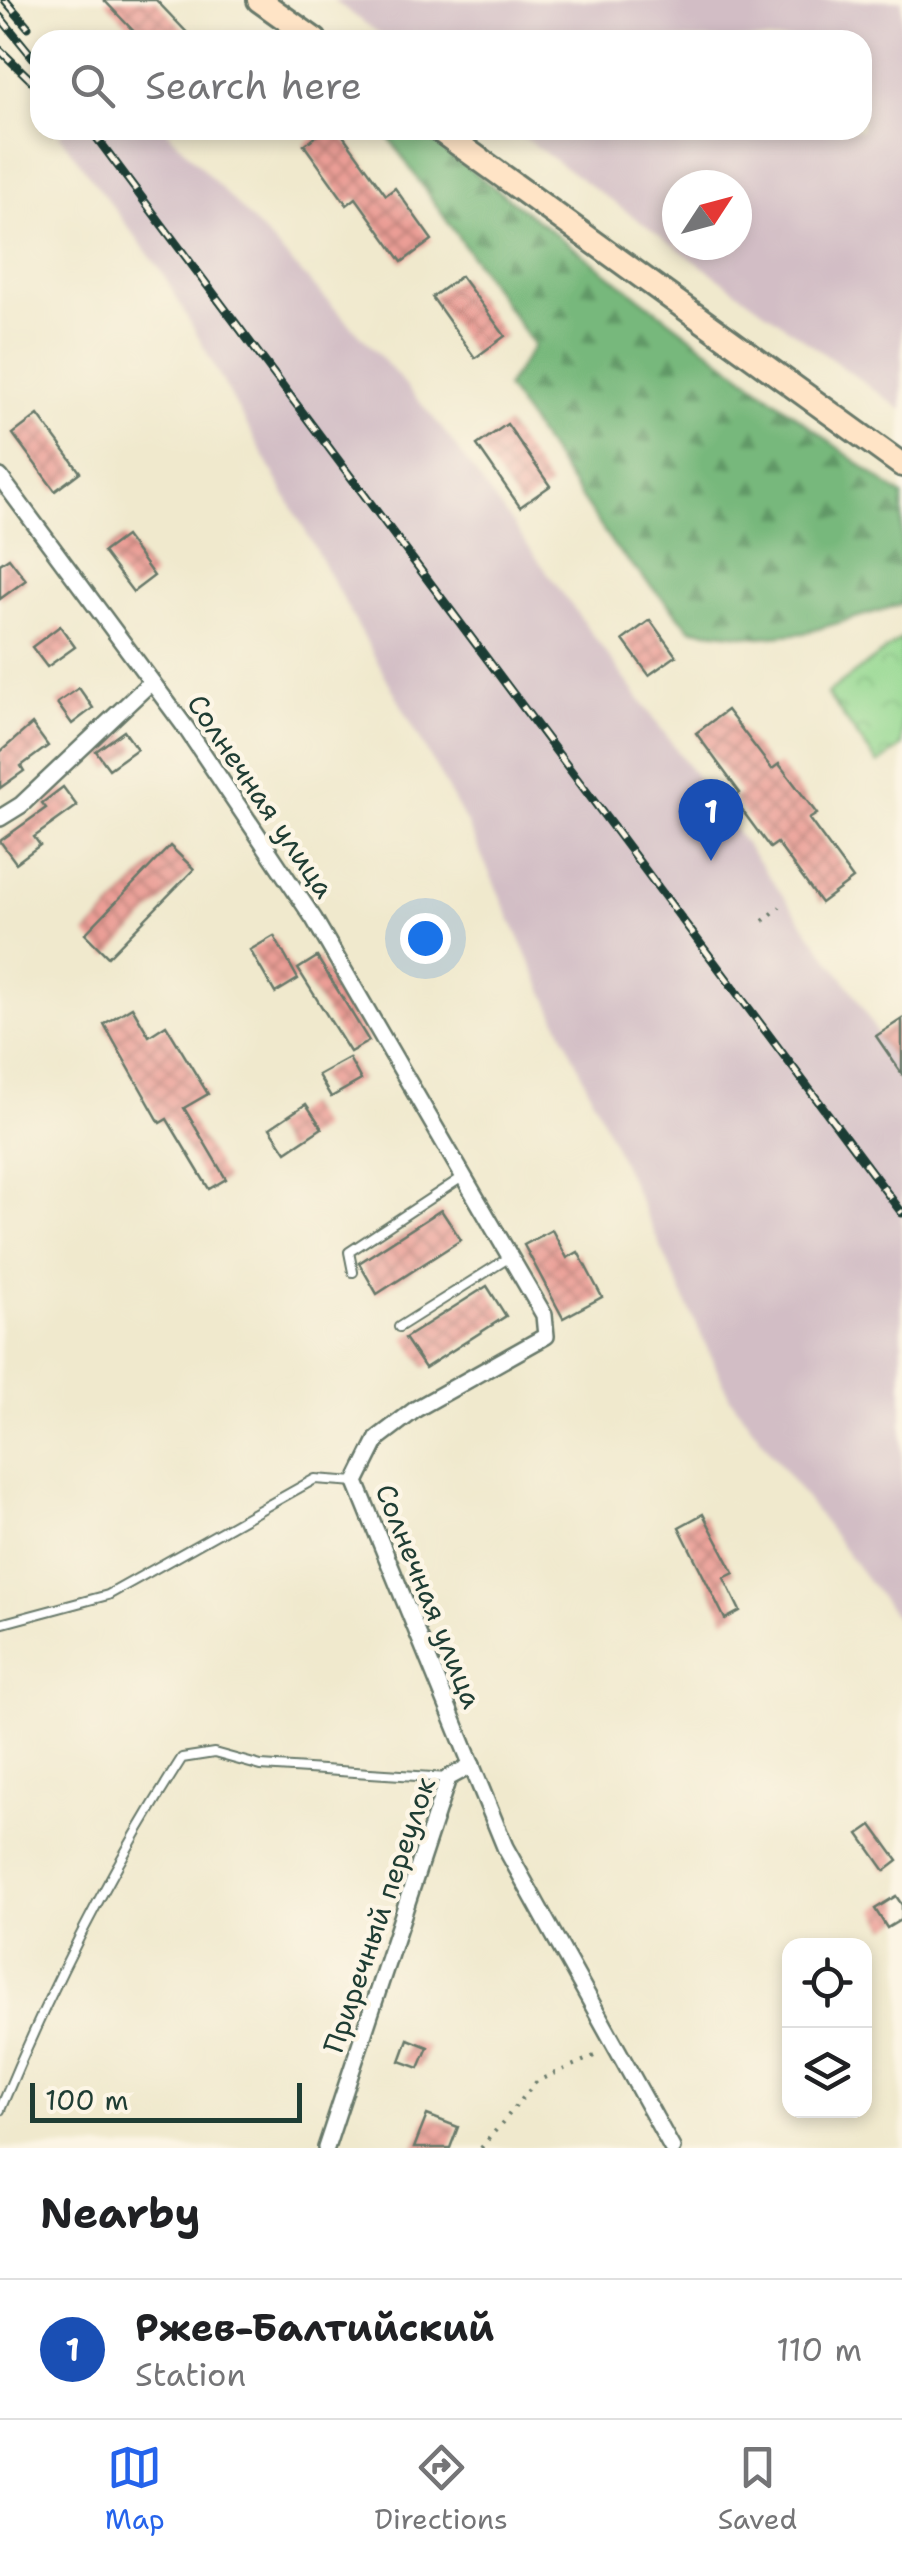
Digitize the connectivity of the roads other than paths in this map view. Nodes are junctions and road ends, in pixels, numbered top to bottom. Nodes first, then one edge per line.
1 (259, 0) edge
2 (300, 30) edge
3 (453, 140) edge
4 (902, 465) edge
5 (0, 477) edge
6 (152, 682) junction
7 (0, 818) edge
8 (464, 1176) junction
9 (510, 1257) junction
10 (353, 1272) dead end
11 (399, 1327) dead end
12 (356, 1482) junction
13 (0, 1624) edge
14 (472, 1765) junction
15 (448, 1778) junction
16 (0, 2110) edge
17 (326, 2148) edge
18 (672, 2148) edge

1 - 2 street
3 - 4 street
5 - 6 street, Солнечная улица
6 - 7 street
6 - 8 street, Солнечная улица
8 - 9 street, Солнечная улица
8 - 10 lane
9 - 11 lane
9 - 12 street, Солнечная улица
12 - 13 lane
12 - 14 street, Солнечная улица
14 - 15 street, Приречный переулок
14 - 18 street, Солнечная улица
15 - 16 lane
15 - 17 street, Приречный переулок

